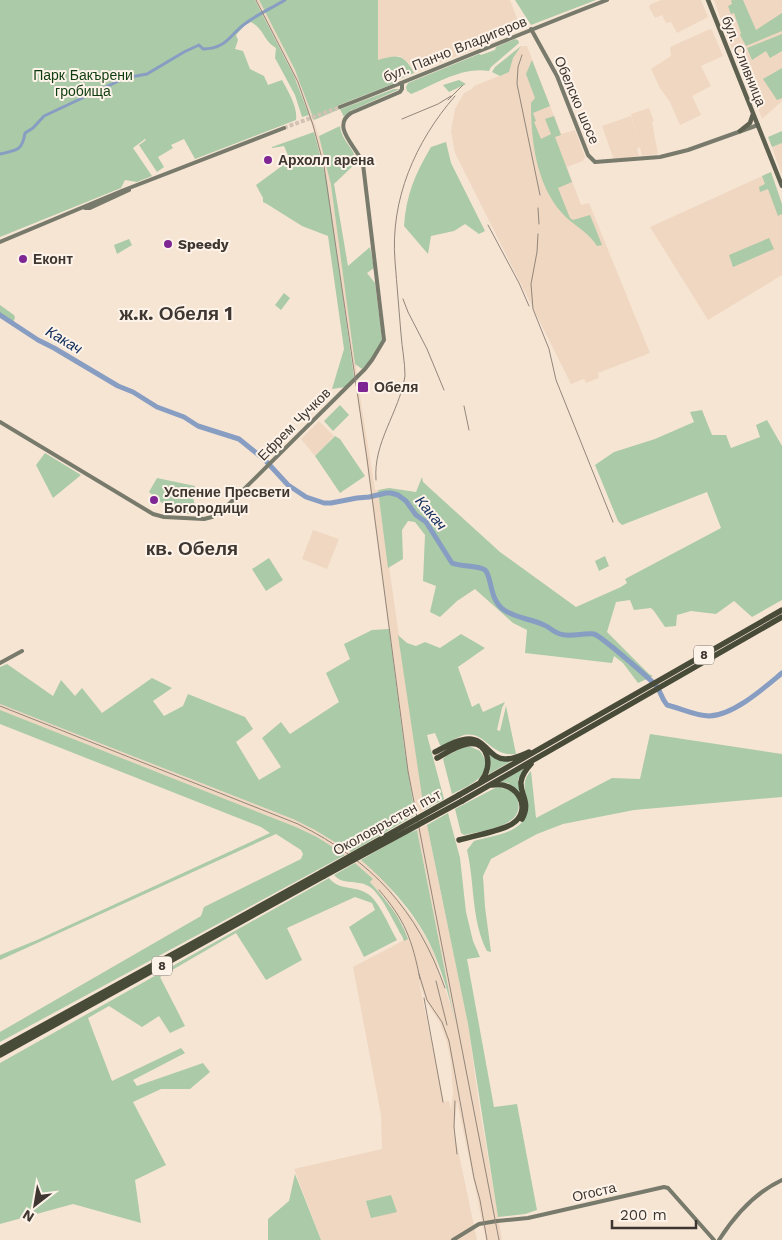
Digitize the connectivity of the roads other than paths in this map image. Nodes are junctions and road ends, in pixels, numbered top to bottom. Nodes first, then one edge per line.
1 (608, 0) edge
2 (708, 0) edge
3 (531, 30) junction
4 (402, 83) junction
5 (340, 107) tunnel mouth
6 (752, 110) junction
7 (758, 125) junction
8 (284, 128) tunnel mouth
9 (740, 131) junction
10 (782, 186) edge
11 (0, 242) edge
12 (0, 422) edge
13 (782, 605) edge
14 (782, 610) edge
15 (782, 619) edge
16 (750, 629) junction
17 (22, 651) dead end
18 (0, 662) edge
19 (660, 684) junction
20 (648, 691) junction
21 (589, 728) junction
22 (583, 736) dead end
23 (541, 749) junction
24 (536, 759) junction
25 (473, 791) junction
26 (323, 874) junction
27 (0, 1049) edge
28 (0, 1055) edge
29 (782, 1180) edge
30 (453, 1240) edge
31 (714, 1240) edge
32 (719, 1240) edge

1 - 3 street, бул. Панчо Владигеров
2 - 6 main road, бул. Сливница
3 - 4 street, бул. Панчо Владигеров
3 - 9 street, Обелско шосе
4 - 5 street, бул. Панчо Владигеров
4 - 12 street, Ефрем Чучков
6 - 7 main road, бул. Сливница
6 - 9 main road
7 - 9 street, Обелско шосе
7 - 10 main road, бул. Сливница
8 - 11 street
13 - 16 highway, 8
14 - 16 highway, Околовръстен път
15 - 19 highway, Околовръстен път / 8
16 - 19 highway, Околовръстен път / 8
17 - 18 street
19 - 20 highway, Околовръстен път / 8
20 - 21 highway, Околовръстен път / 8
20 - 23 highway, Околовръстен път / 8
21 - 22 highway
21 - 24 highway, Околовръстен път / 8
23 - 25 highway, Околовръстен път / 8
23 - 25 highway
24 - 25 highway, Околовръстен път / 8
24 - 25 highway
25 - 26 highway, Околовръстен път / 8, bridge
26 - 27 highway, Околовръстен път / 8
26 - 28 highway, Околовръстен път / 8
29 - 32 street
30 - 31 street, Огоста

